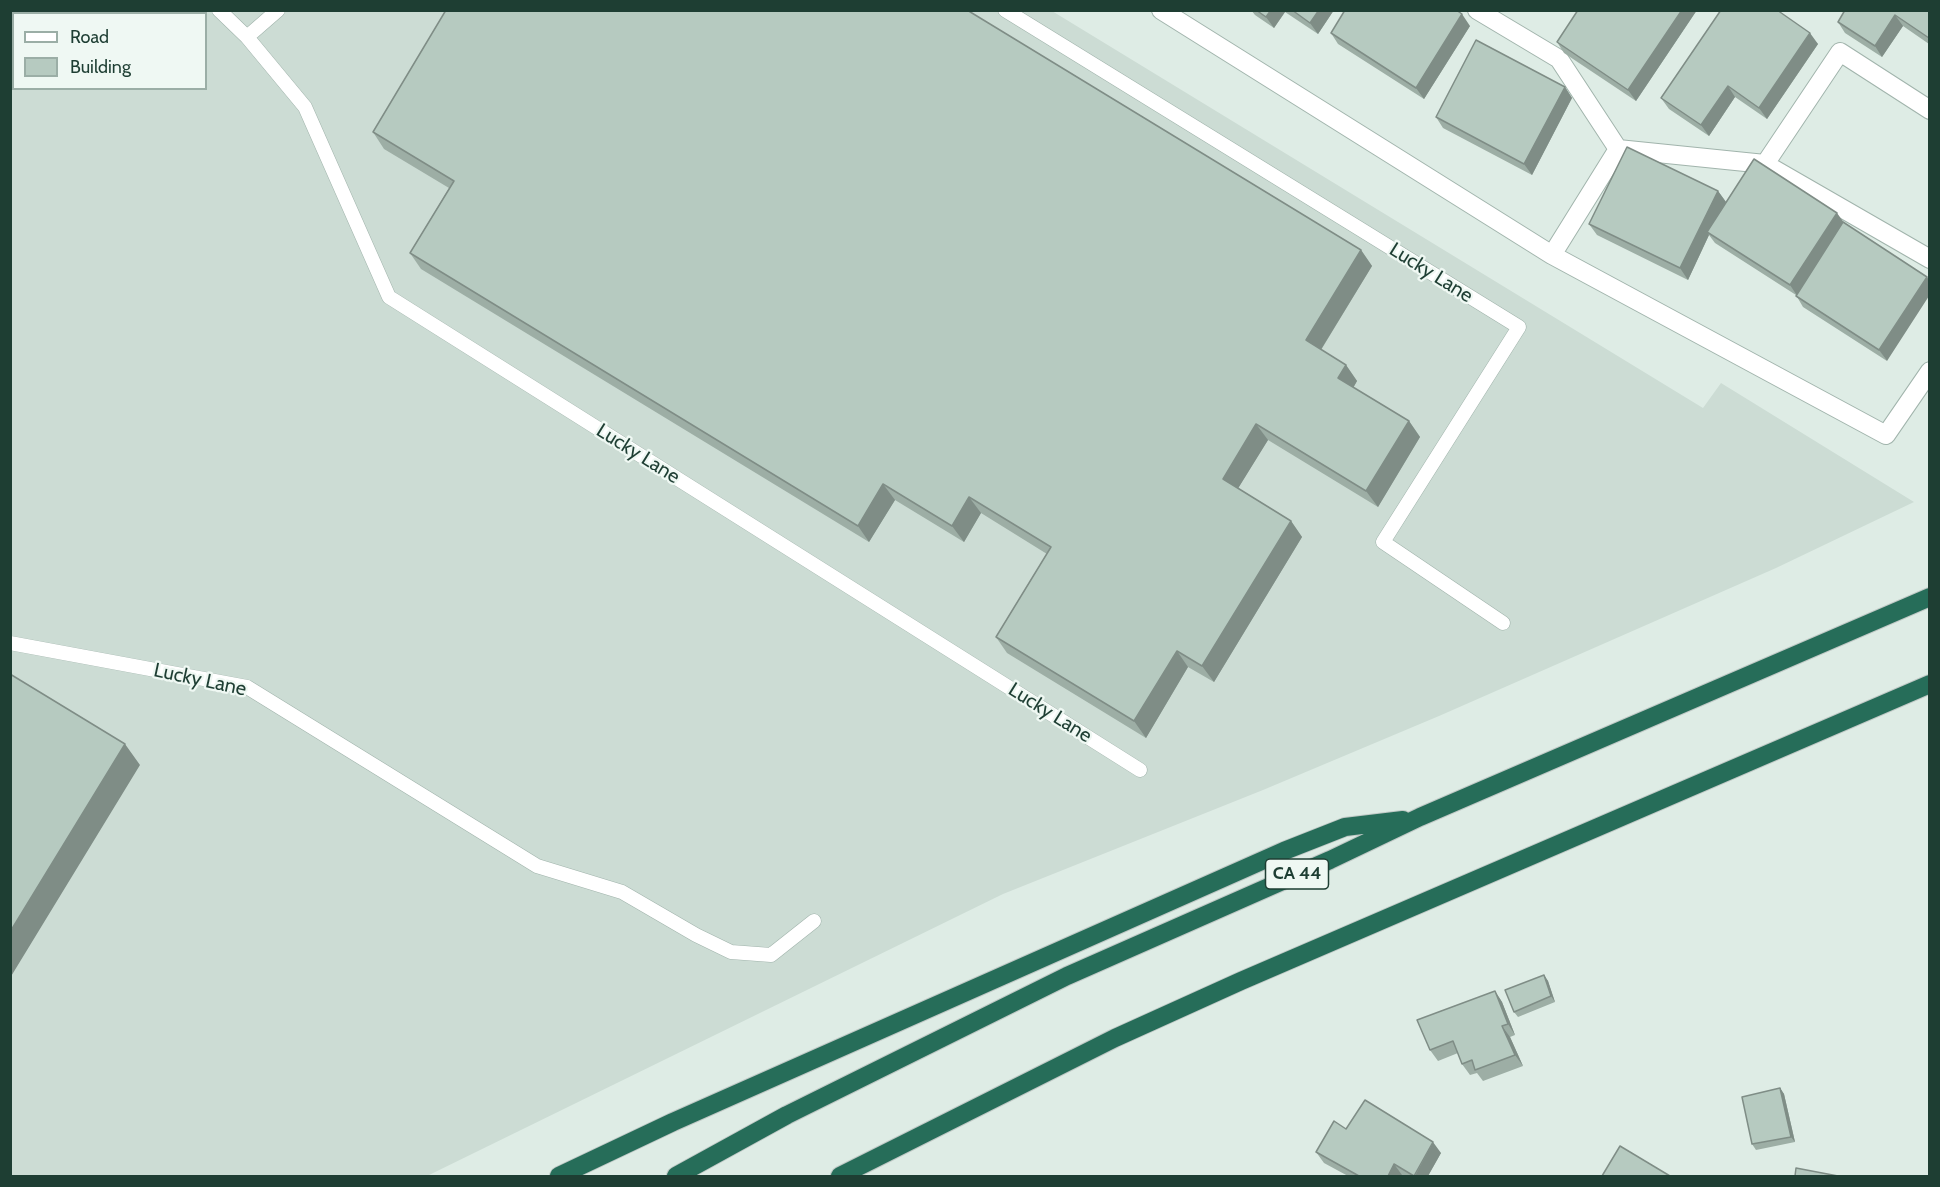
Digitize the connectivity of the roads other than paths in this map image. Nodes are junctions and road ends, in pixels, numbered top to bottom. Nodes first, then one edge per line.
1 (219, 10) edge
2 (278, 10) edge
3 (1005, 10) edge
4 (1161, 10) edge
5 (1478, 10) edge
6 (247, 37) junction
7 (1570, 39) edge
8 (1559, 59) junction
9 (1929, 110) edge
10 (1618, 149) junction
11 (1765, 164) junction
12 (1552, 255) junction
13 (1929, 259) edge
14 (1929, 371) edge
15 (1929, 597) edge
16 (1503, 623) dead end
17 (10, 643) edge
18 (1929, 684) edge
19 (1140, 770) dead end
20 (1420, 818) junction
21 (814, 921) dead end
22 (559, 1176) edge
23 (676, 1176) edge
24 (840, 1176) edge

1 - 6 lane, Lucky Lane
2 - 6 lane
3 - 16 lane, Lucky Lane
4 - 12 street
5 - 8 street
6 - 19 lane, Lucky Lane
7 - 8 street
8 - 10 street
9 - 11 street
10 - 11 street
10 - 12 street
11 - 13 street
12 - 14 street
15 - 20 highway, CA 44
17 - 21 lane, Lucky Lane
18 - 24 highway
20 - 22 highway
20 - 23 highway, CA 44

